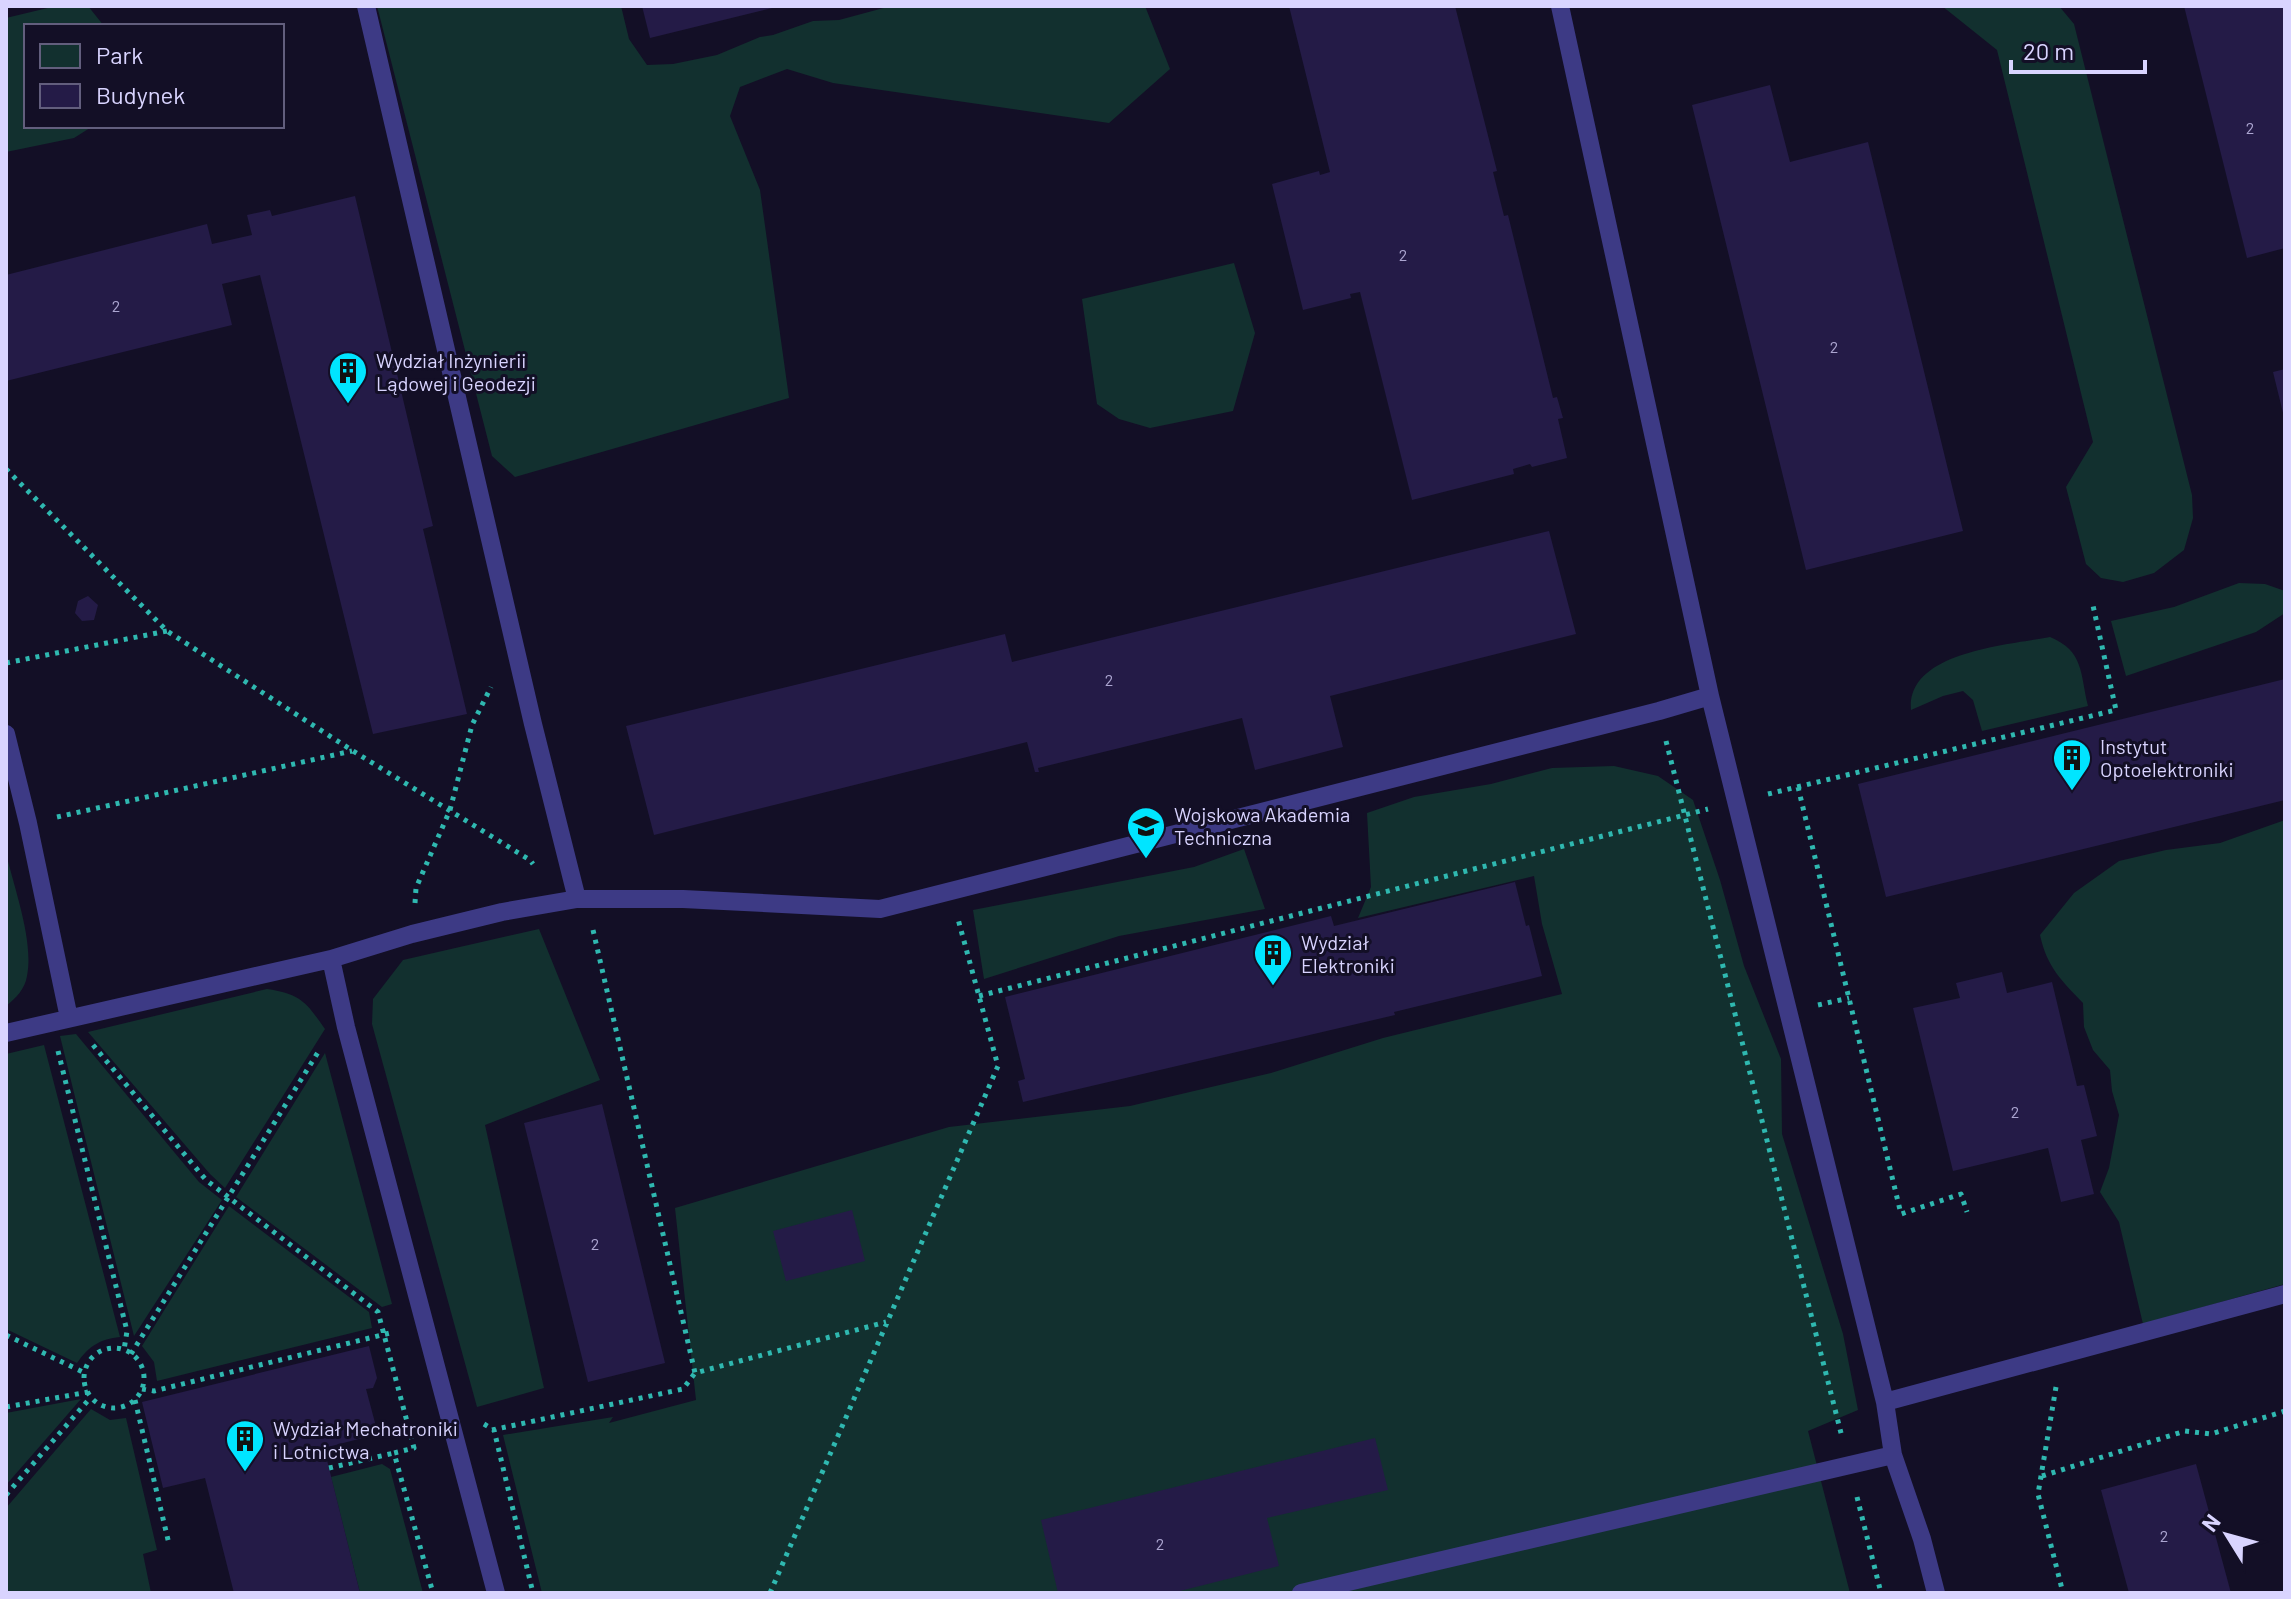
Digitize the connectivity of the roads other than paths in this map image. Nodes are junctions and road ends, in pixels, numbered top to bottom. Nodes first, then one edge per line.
1 (366, 6) edge
2 (1560, 6) edge
3 (1710, 696) junction
4 (6, 734) edge
5 (581, 898) junction
6 (331, 959) junction
7 (67, 1019) junction
8 (6, 1033) edge
9 (2285, 1294) edge
10 (1885, 1402) junction
11 (1893, 1455) junction
12 (496, 1593) edge
13 (1301, 1593) edge
14 (1936, 1593) edge

1 - 5 lane
2 - 3 lane
3 - 5 lane
3 - 10 lane
4 - 7 lane
5 - 6 lane
6 - 7 lane
6 - 12 lane
7 - 8 lane
9 - 10 lane
10 - 11 lane
11 - 13 lane
11 - 14 lane

